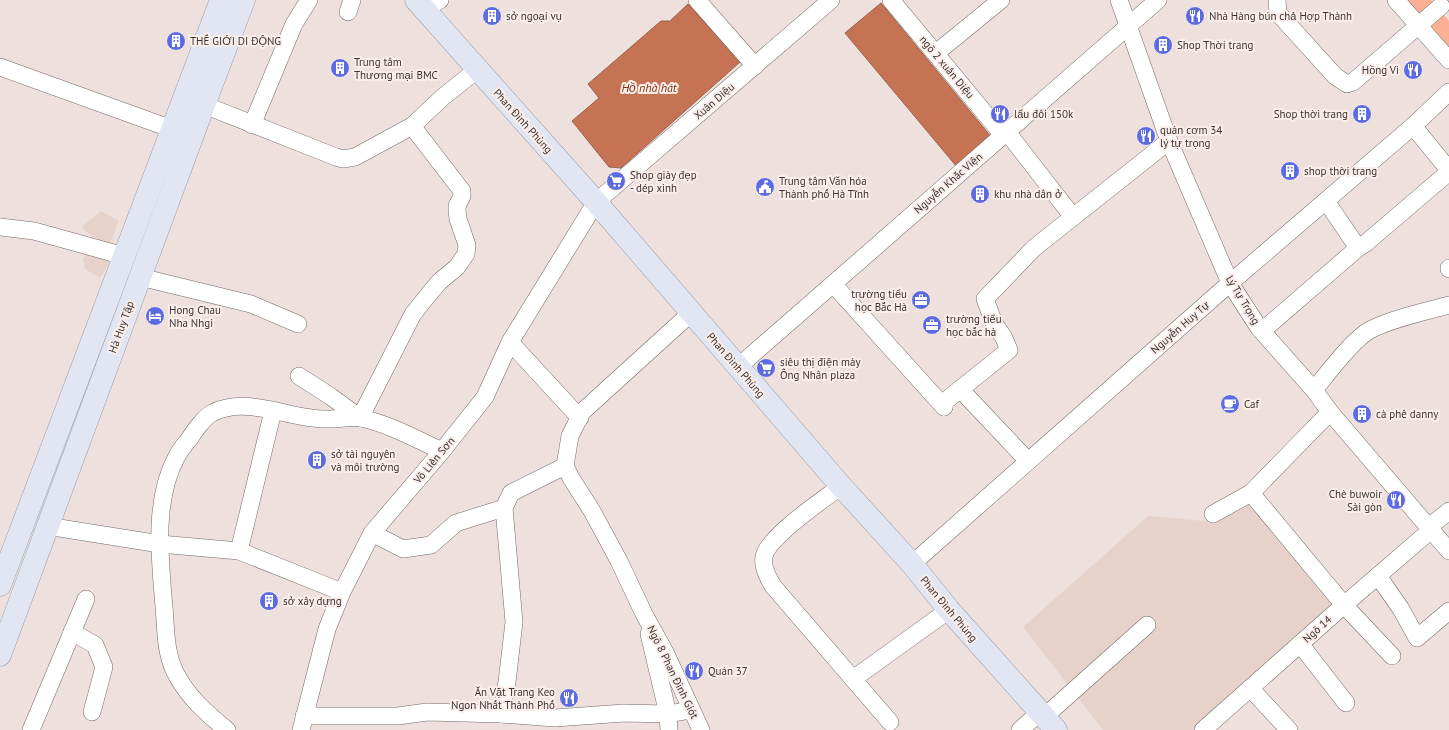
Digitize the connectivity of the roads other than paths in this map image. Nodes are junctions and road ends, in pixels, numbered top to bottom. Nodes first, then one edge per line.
1 (221, 0) edge
2 (244, 0) edge
3 (308, 0) edge
4 (831, 0) edge
5 (891, 0) edge
6 (1001, 0) edge
7 (1119, 0) edge
8 (1158, 0) edge
9 (1277, 0) edge
10 (1396, 0) edge
11 (700, 1) edge
12 (427, 3) edge
13 (1442, 7) edge
14 (1128, 26) junction
15 (1418, 26) junction
16 (936, 53) junction
17 (1449, 60) edge
18 (755, 66) junction
19 (0, 67) edge
20 (478, 69) junction
21 (1449, 92) edge
22 (204, 105) junction
23 (252, 125) junction
24 (412, 126) junction
25 (1413, 126) junction
26 (172, 129) junction
27 (1005, 133) junction
28 (1169, 141) junction
29 (1449, 171) edge
30 (1326, 201) junction
31 (596, 202) junction
32 (1073, 217) junction
33 (0, 227) edge
34 (1358, 248) junction
35 (124, 256) junction
36 (140, 277) junction
37 (1230, 283) junction
38 (833, 284) junction
39 (1449, 305) edge
40 (691, 312) junction
41 (298, 324) dead end
42 (1262, 331) junction
43 (510, 342) junction
44 (738, 367) junction
45 (298, 376) dead end
46 (960, 389) junction
47 (1314, 390) junction
48 (273, 411) junction
49 (1330, 412) junction
50 (360, 418) junction
51 (580, 418) junction
52 (442, 451) junction
53 (1028, 460) junction
54 (565, 466) junction
55 (841, 486) junction
56 (1251, 493) junction
57 (504, 508) junction
58 (1449, 511) edge
59 (1213, 514) dead end
60 (48, 526) junction
61 (1430, 528) junction
62 (372, 533) junction
63 (160, 544) junction
64 (1449, 551) edge
65 (239, 552) junction
66 (912, 564) junction
67 (1378, 576) junction
68 (0, 585) edge
69 (342, 592) junction
70 (86, 598) dead end
71 (1344, 605) junction
72 (949, 610) junction
73 (1449, 610) edge
74 (644, 614) junction
75 (1147, 625) dead end
76 (72, 632) junction
77 (1300, 644) junction
78 (0, 655) edge
79 (1392, 656) dead end
80 (853, 679) junction
81 (1250, 688) junction
82 (1346, 703) dead end
83 (691, 710) junction
84 (92, 712) dead end
85 (501, 714) junction
86 (1046, 720) edge
87 (668, 722) edge
88 (890, 722) dead end
89 (302, 723) edge
90 (555, 724) edge
91 (31, 730) edge
92 (227, 730) edge
93 (700, 730) edge
94 (1020, 730) edge
95 (1203, 730) edge
96 (1289, 730) edge

1 - 26 main road, Hà Huy Tập
2 - 22 main road, Hà Huy Tập
3 - 23 street
4 - 18 street, Xuân Diệu
5 - 16 street, ngõ 2 xuân Diệu
6 - 16 street
7 - 14 street, Lý Tự Trọng
8 - 14 street, Nguyễn Khắc Viện
9 - 15 street
10 - 15 street
11 - 18 street
12 - 20 main road, Phan Đình Phùng
13 - 15 street
14 - 27 street, Nguyễn Khắc Viện
14 - 28 street, Lý Tự Trọng
15 - 17 street
16 - 27 street, ngõ 2 xuân Diệu
18 - 31 street, Xuân Diệu
19 - 26 street
20 - 24 street
20 - 31 main road, Phan Đình Phùng
21 - 25 street, Nguyễn Huy Tự
22 - 23 street
22 - 36 main road, Hà Huy Tập
23 - 24 street
24 - 50 street
25 - 29 street
25 - 30 street, Nguyễn Huy Tự
26 - 35 main road, Hà Huy Tập
27 - 32 street, ngõ 2 xuân Diệu
27 - 38 street, Nguyễn Khắc Viện
28 - 32 street
28 - 37 street, Lý Tự Trọng
29 - 34 street
30 - 34 street
30 - 37 street, Nguyễn Huy Tự
31 - 40 main road, Phan Đình Phùng
31 - 43 street, Võ Liên Sơn
32 - 46 street
33 - 35 street
34 - 42 street
35 - 68 main road, Hà Huy Tập
36 - 41 street
36 - 60 main road, Hà Huy Tập
37 - 42 street, Lý Tự Trọng
37 - 53 street, Nguyễn Huy Tự
38 - 44 street, Nguyễn Khắc Viện
38 - 46 street
39 - 47 street
40 - 44 main road, Phan Đình Phùng
40 - 51 street
42 - 47 street, Lý Tự Trọng
43 - 51 street
43 - 52 street, Võ Liên Sơn
44 - 55 main road, Phan Đình Phùng
45 - 50 street
46 - 53 street
47 - 49 street, Lý Tự Trọng
48 - 50 street
48 - 63 street
48 - 65 street
49 - 56 street
49 - 61 street, Lý Tự Trọng
50 - 52 street
51 - 54 street
52 - 62 street, Võ Liên Sơn
53 - 66 street, Nguyễn Huy Tự
54 - 57 street
54 - 74 street
55 - 66 main road, Phan Đình Phùng
55 - 80 street
56 - 59 street
56 - 71 street
57 - 62 street
57 - 85 street
58 - 61 street, Ngõ 14
60 - 63 street
60 - 78 main road, Hà Huy Tập
61 - 64 street, Lý Tự Trọng
61 - 67 street, Ngõ 14
62 - 69 street, Võ Liên Sơn
63 - 65 street
63 - 92 street
65 - 69 street
66 - 72 main road, Phan Đình Phùng
67 - 71 street, Ngõ 14
67 - 73 street
69 - 89 street, Võ Liên Sơn
70 - 76 street
71 - 77 street, Ngõ 14
71 - 79 street
72 - 80 street
72 - 86 main road, Phan Đình Phùng
74 - 83 street, Ngõ 8 Phan Đình Giót
74 - 87 street
75 - 86 street
76 - 84 street
76 - 91 street
77 - 81 street, Ngõ 14
77 - 82 street
80 - 88 street
81 - 95 street, Ngõ 14
81 - 96 street
83 - 87 street
83 - 93 street, Ngõ 8 Phan Đình Giót
85 - 89 street
85 - 90 street
86 - 94 street
87 - 90 street

